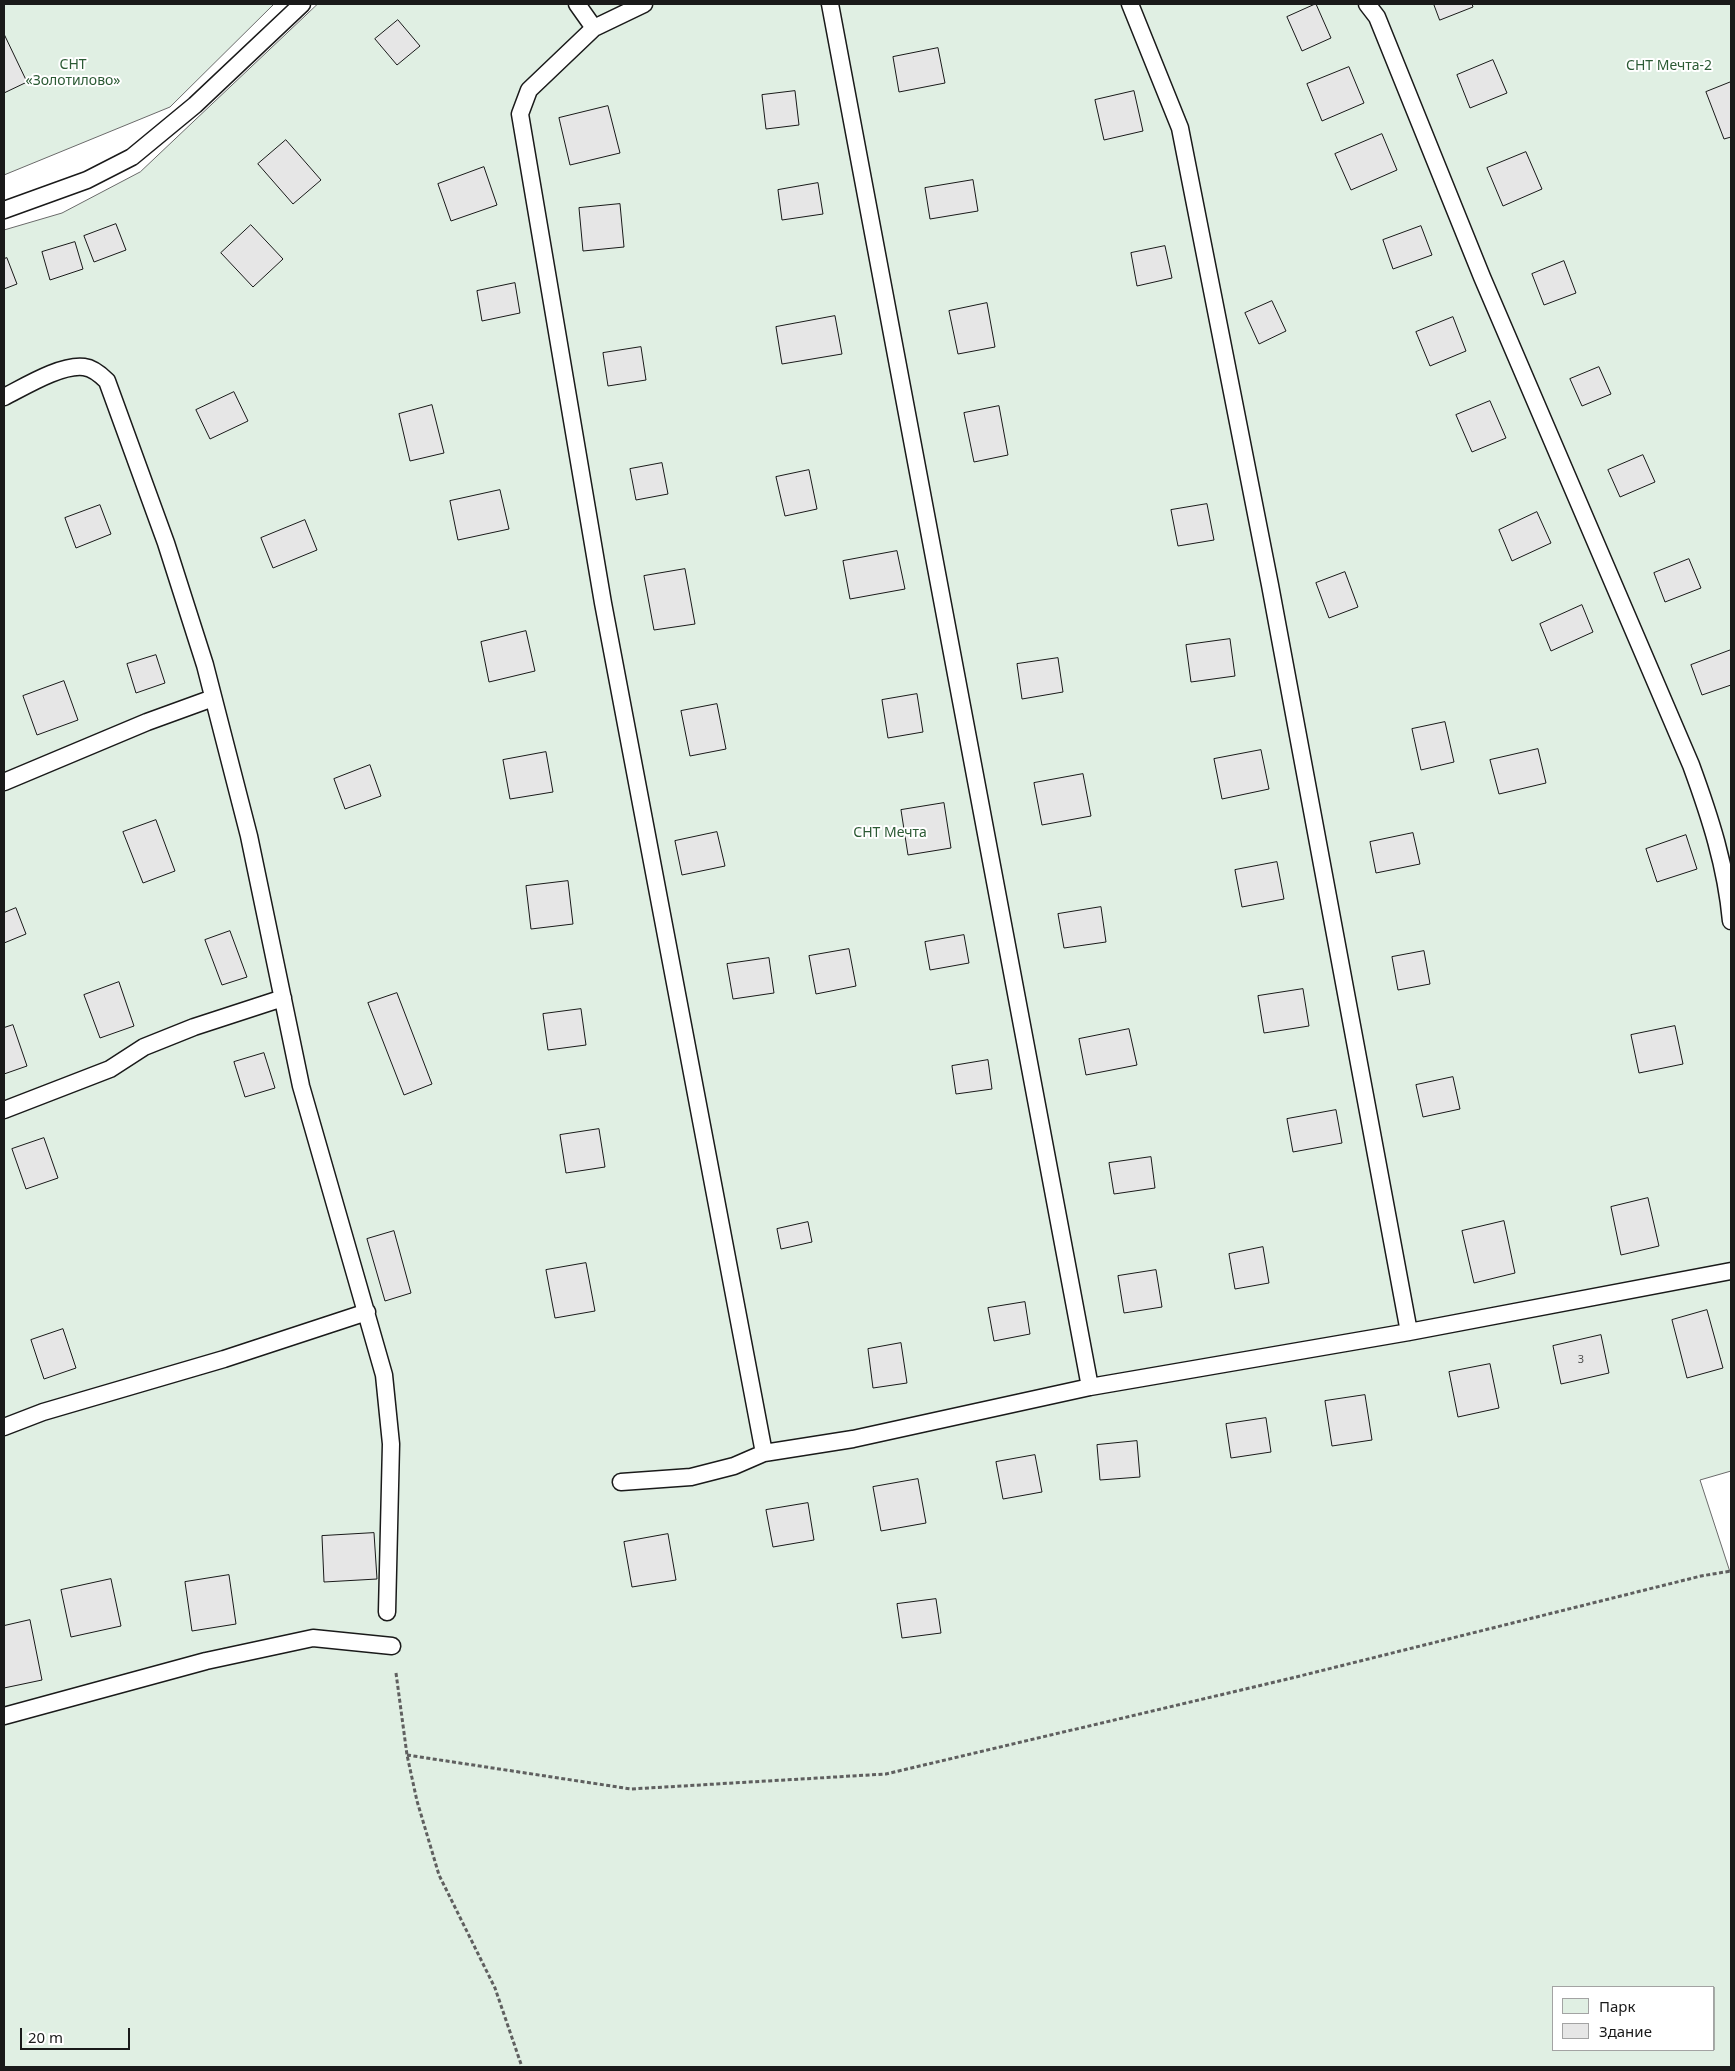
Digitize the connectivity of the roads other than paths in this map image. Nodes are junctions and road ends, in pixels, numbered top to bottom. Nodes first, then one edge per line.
1 (302, 4) edge
2 (577, 4) edge
3 (644, 4) edge
4 (830, 4) edge
5 (1130, 4) edge
6 (1367, 4) edge
7 (594, 28) junction
8 (4, 210) edge
9 (4, 397) edge
10 (213, 698) junction
11 (4, 782) edge
12 (1731, 921) edge
13 (283, 998) junction
14 (4, 1110) edge
15 (1731, 1271) edge
16 (367, 1312) junction
17 (1409, 1332) junction
18 (1090, 1387) junction
19 (4, 1427) edge
20 (764, 1453) junction
21 (622, 1482) dead end
22 (387, 1612) dead end
23 (392, 1646) road end
24 (4, 1716) edge

1 - 8 lane
2 - 7 lane
3 - 7 lane
4 - 18 lane
5 - 17 lane
6 - 12 lane
7 - 20 lane
9 - 10 lane
10 - 11 lane
10 - 13 lane
13 - 14 lane
13 - 16 lane
15 - 17 lane
16 - 19 lane
16 - 22 lane
17 - 18 lane
18 - 20 lane
20 - 21 lane
23 - 24 lane

